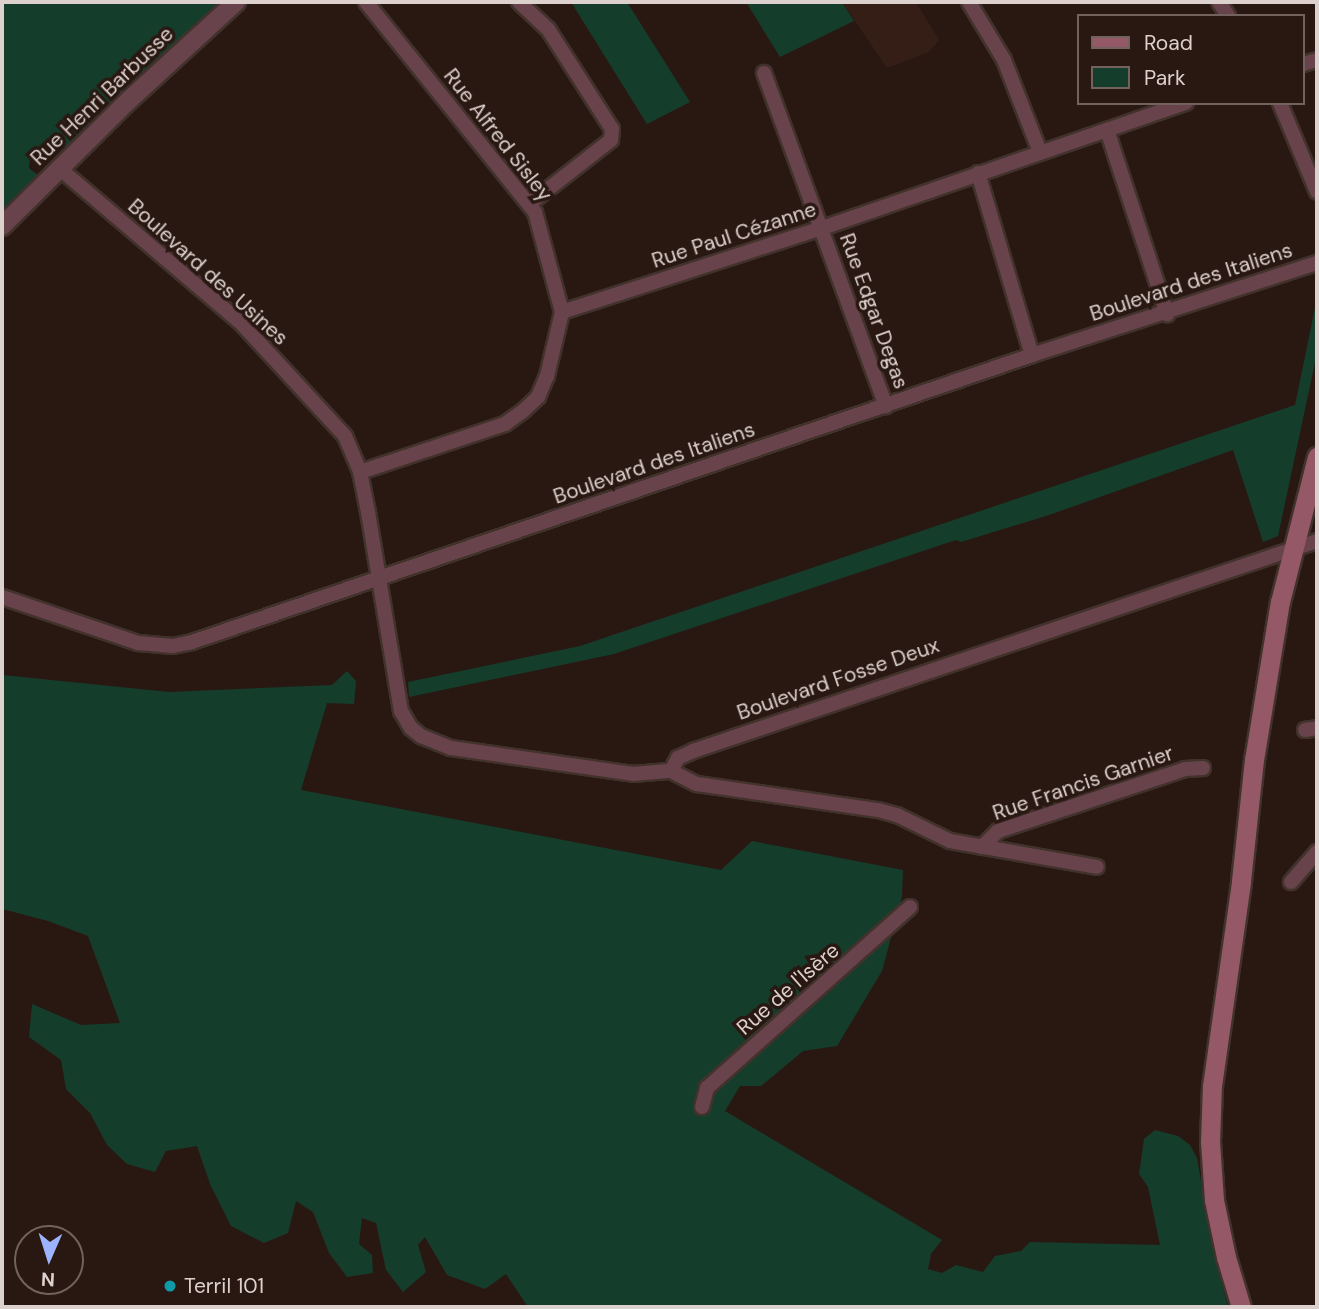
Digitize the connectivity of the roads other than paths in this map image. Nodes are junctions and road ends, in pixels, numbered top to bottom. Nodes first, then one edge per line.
1 (236, 2) edge
2 (366, 2) edge
3 (519, 2) edge
4 (969, 2) edge
5 (765, 73) dead end
6 (1180, 105) edge
7 (1281, 105) edge
8 (1107, 130) junction
9 (1040, 152) junction
10 (59, 168) junction
11 (978, 173) junction
12 (1317, 192) edge
13 (529, 204) junction
14 (2, 226) edge
15 (822, 228) junction
16 (1317, 262) edge
17 (562, 312) junction
18 (1167, 314) junction
19 (1032, 355) junction
20 (886, 406) junction
21 (1317, 457) edge
22 (360, 472) junction
23 (1317, 541) edge
24 (1296, 548) junction
25 (378, 579) junction
26 (2, 597) edge
27 (1203, 768) dead end
28 (671, 771) junction
29 (982, 847) junction
30 (1317, 852) edge
31 (1097, 867) dead end
32 (1292, 881) dead end
33 (910, 907) dead end
34 (702, 1107) dead end
35 (1241, 1307) edge

1 - 10 street, Rue Henri Barbusse
2 - 13 street, Rue Alfred Sisley
3 - 13 street
4 - 9 street
5 - 15 street, Rue Edgar Degas
6 - 8 street, Rue Paul Cézanne
7 - 12 street
8 - 9 street, Rue Paul Cézanne
8 - 18 street
9 - 11 street, Rue Paul Cézanne
10 - 14 street, Rue Henri Barbusse
10 - 22 street, Boulevard des Usines
11 - 15 street, Rue Paul Cézanne
11 - 19 street
13 - 17 street, Rue Alfred Sisley
15 - 17 street, Rue Paul Cézanne
15 - 20 street, Rue Edgar Degas
16 - 18 street, Boulevard des Italiens
17 - 22 street
18 - 19 street, Boulevard des Italiens
19 - 20 street, Boulevard des Italiens
20 - 25 street, Boulevard des Italiens
21 - 24 main road
22 - 25 street, Boulevard des Usines
23 - 24 street, Boulevard Fosse Deux
24 - 28 street, Boulevard Fosse Deux
24 - 35 main road
25 - 26 street, Boulevard des Italiens
25 - 28 street, Boulevard des Usines
27 - 29 street, Rue Francis Garnier
28 - 29 street
29 - 31 street
30 - 32 street
33 - 34 street, Rue de l'Isère

